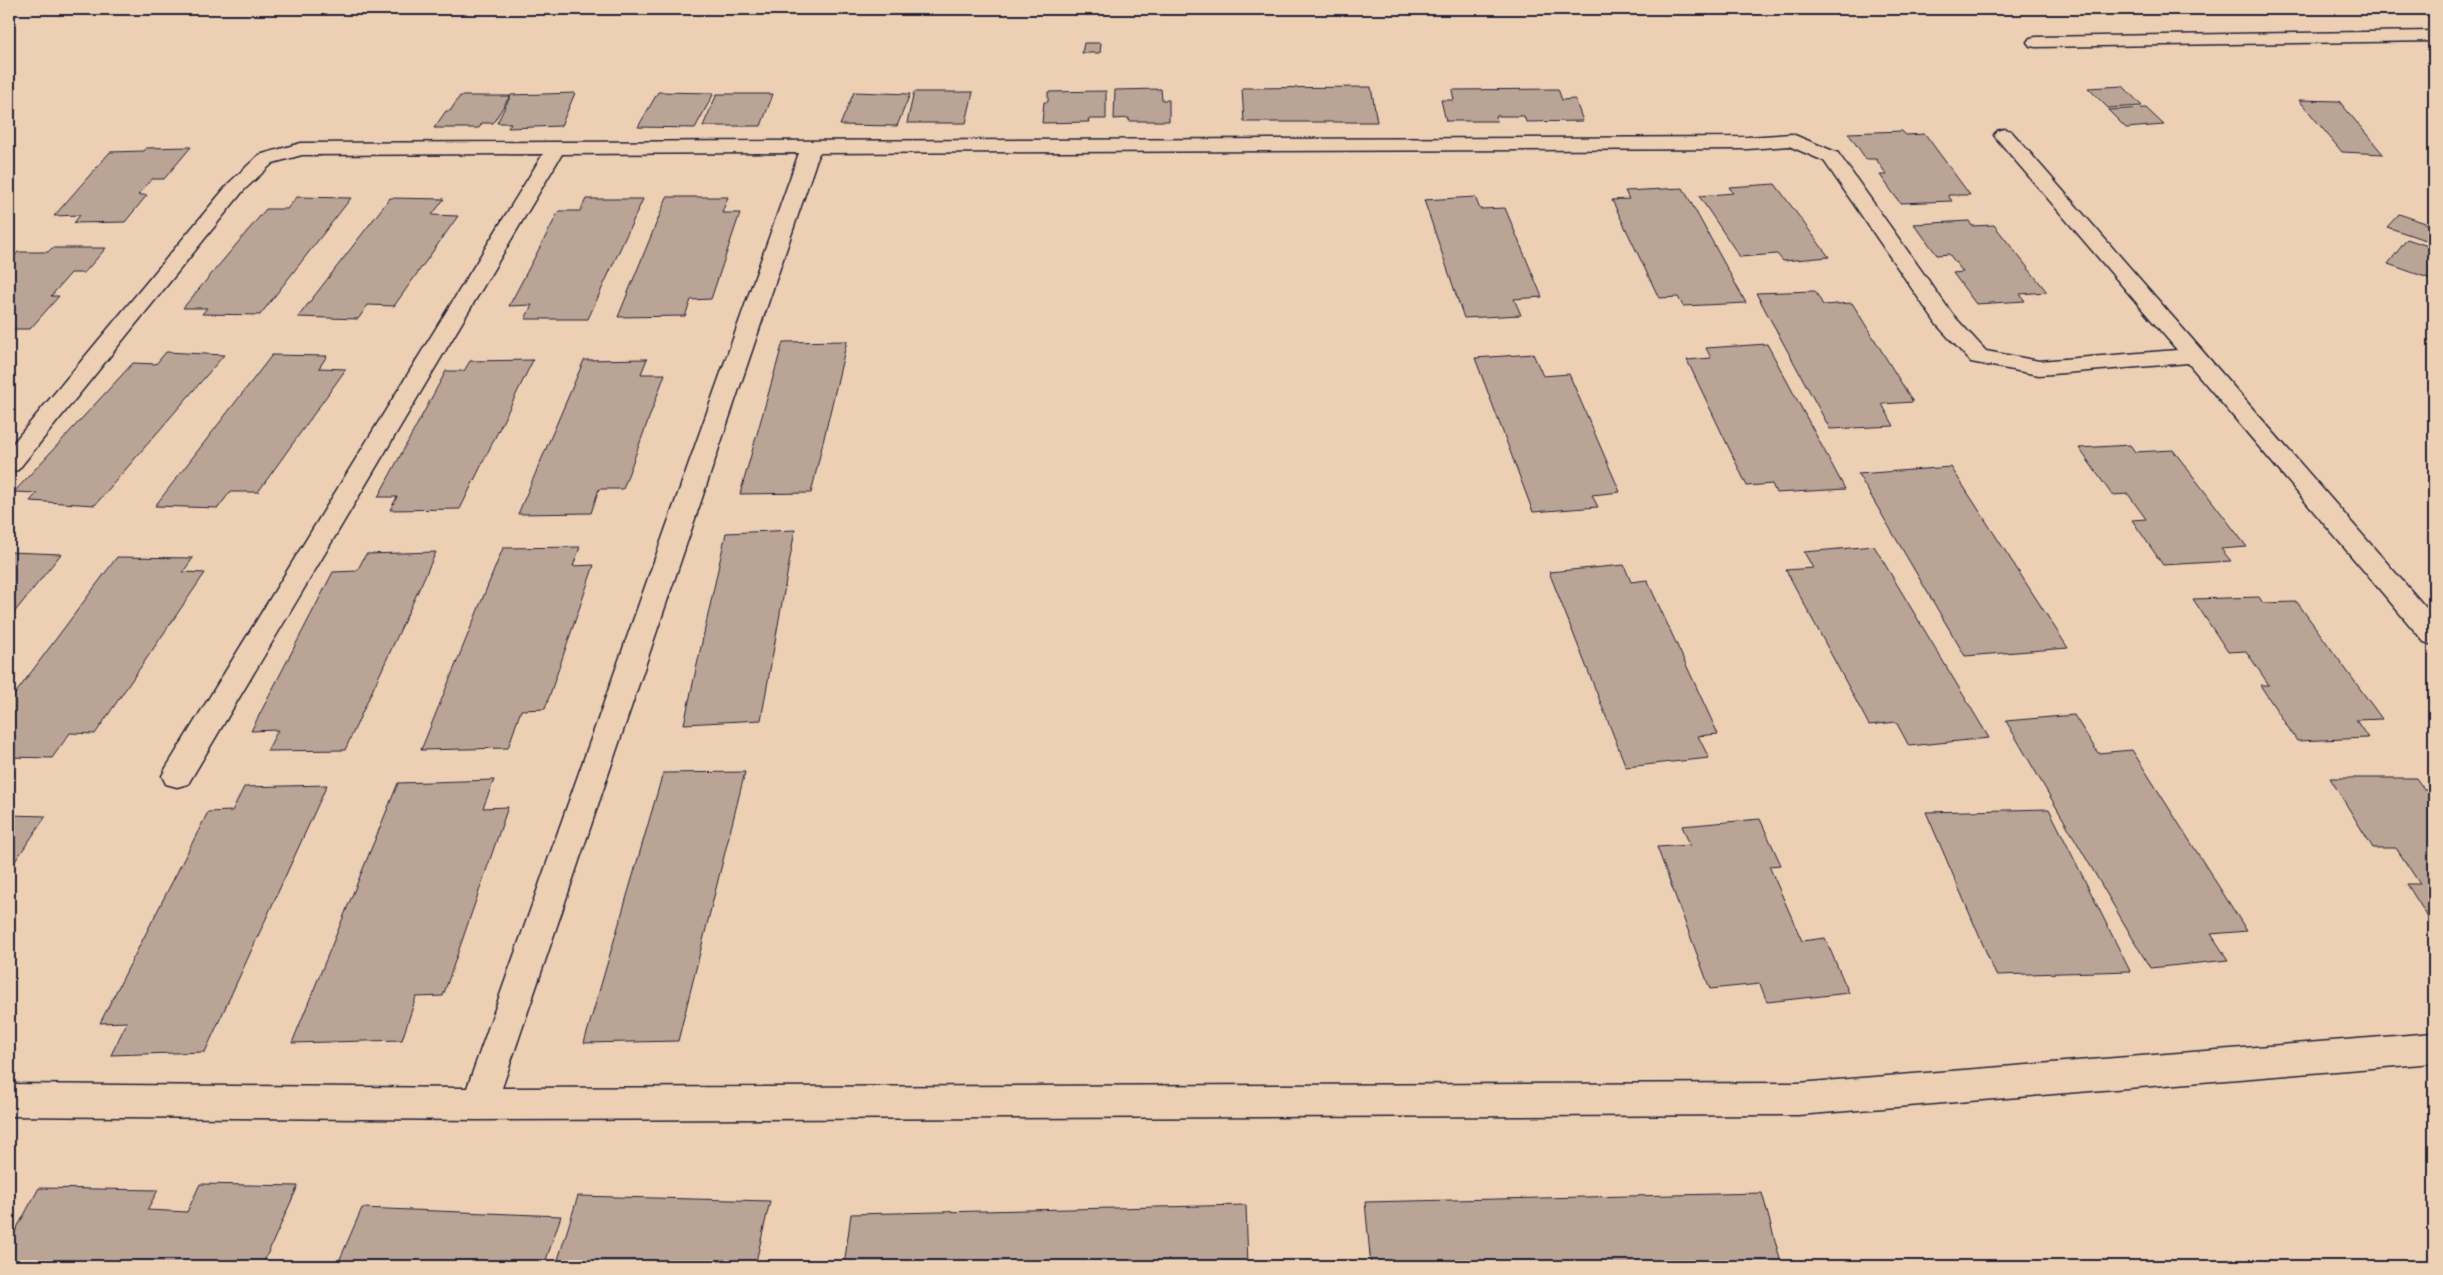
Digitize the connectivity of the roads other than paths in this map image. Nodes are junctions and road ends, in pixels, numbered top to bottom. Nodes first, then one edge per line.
1 (2434, 36) edge
2 (2036, 42) dead end
3 (2004, 135) dead end
4 (811, 146) junction
5 (556, 148) junction
6 (2194, 356) junction
7 (9, 464) edge
8 (2434, 636) edge
9 (177, 776) dead end
10 (2434, 1048) edge
11 (9, 1100) edge
12 (479, 1104) junction

1 - 2 street
3 - 6 street
4 - 5 street
4 - 6 street
4 - 12 street
5 - 7 street
5 - 9 street
6 - 8 street
10 - 12 street
11 - 12 street

